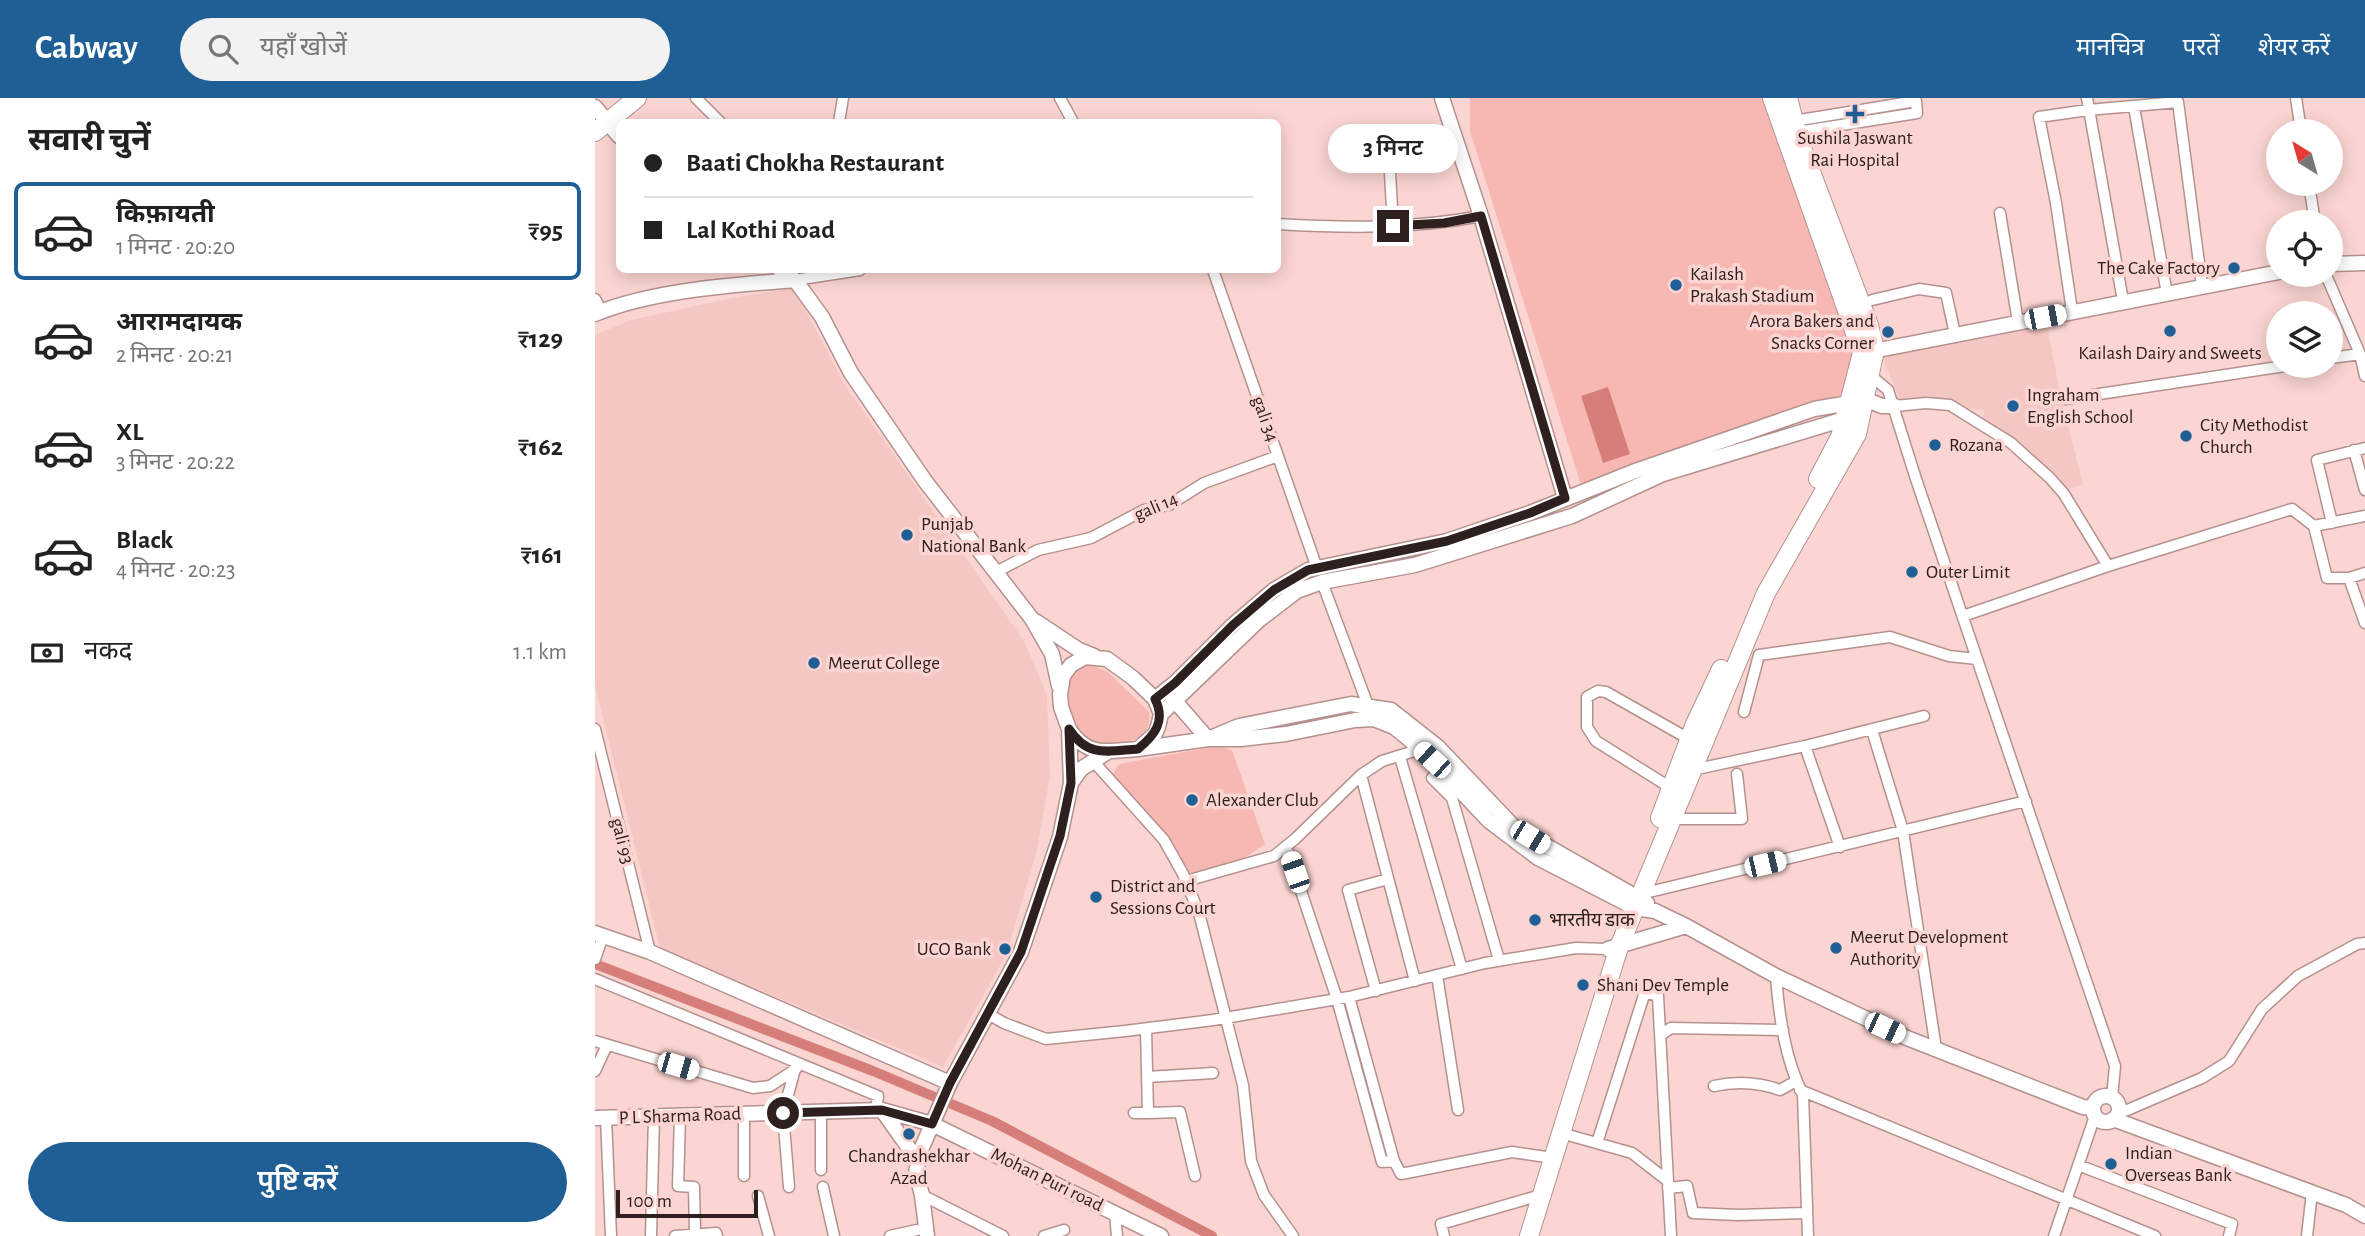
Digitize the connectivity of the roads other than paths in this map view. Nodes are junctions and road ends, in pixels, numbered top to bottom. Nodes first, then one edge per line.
1 (637, 98) edge
2 (696, 98) edge
3 (843, 98) edge
4 (1061, 98) edge
5 (1442, 98) edge
6 (1772, 98) edge
7 (1788, 98) edge
8 (2296, 98) edge
9 (2178, 100) edge
10 (2087, 104) edge
11 (595, 107) edge
12 (2134, 107) junction
13 (717, 119) edge
14 (840, 119) edge
15 (1072, 119) edge
16 (2299, 119) edge
17 (601, 127) edge
18 (1791, 129) junction
19 (1382, 139) dead end
20 (2000, 213) dead end
21 (1481, 216) junction
22 (1281, 225) edge
23 (1393, 226) junction
24 (2365, 263) edge
25 (2343, 264) edge
26 (784, 273) edge
27 (814, 273) edge
28 (1214, 273) edge
29 (2266, 274) edge
30 (795, 280) junction
31 (2202, 286) junction
32 (2331, 287) edge
33 (2167, 294) junction
34 (1872, 300) dead end
35 (2123, 301) junction
36 (597, 308) edge
37 (2072, 311) junction
38 (2018, 322) junction
39 (1955, 334) junction
40 (1869, 351) junction
41 (2360, 354) junction
42 (2343, 356) edge
43 (2266, 369) edge
44 (1870, 375) junction
45 (2365, 376) edge
46 (2066, 399) dead end
47 (1889, 406) junction
48 (1854, 410) junction
49 (2359, 449) edge
50 (1278, 456) junction
51 (2365, 490) edge
52 (1565, 498) junction
53 (2365, 516) edge
54 (2332, 523) junction
55 (2314, 526) junction
56 (2108, 566) junction
57 (996, 572) junction
58 (2365, 573) edge
59 (1319, 575) junction
60 (2349, 578) junction
61 (2364, 616) edge
62 (1963, 617) junction
63 (1033, 619) junction
64 (1759, 655) junction
65 (1099, 657) junction
66 (1738, 658) junction
67 (1977, 659) junction
68 (1060, 694) junction
69 (1155, 699) junction
70 (1175, 701) junction
71 (1744, 712) dead end
72 (1370, 713) junction
73 (1161, 714) junction
74 (1924, 716) dead end
75 (595, 729) edge
76 (1069, 729) junction
77 (1872, 730) junction
78 (1208, 739) junction
79 (1689, 739) junction
80 (1805, 746) junction
81 (1138, 749) junction
82 (1421, 749) junction
83 (1110, 751) junction
84 (1400, 757) junction
85 (1093, 761) junction
86 (1440, 768) junction
87 (1692, 770) junction
88 (1737, 774) dead end
89 (1361, 775) junction
90 (1071, 783) junction
91 (1671, 788) junction
92 (2026, 801) junction
93 (1672, 819) junction
94 (1903, 831) junction
95 (1286, 846) junction
96 (1840, 847) junction
97 (1388, 879) junction
98 (1186, 881) junction
99 (1635, 900) junction
100 (1686, 926) junction
101 (599, 935) edge
102 (2365, 943) edge
103 (1613, 948) junction
104 (650, 952) junction
105 (595, 959) edge
106 (1499, 960) junction
107 (1462, 969) junction
108 (1437, 975) junction
109 (1776, 976) junction
110 (595, 979) edge
111 (1415, 981) junction
112 (1377, 991) junction
113 (1343, 998) junction
114 (988, 1014) junction
115 (1226, 1018) junction
116 (1146, 1028) junction
117 (1783, 1030) junction
118 (1661, 1034) junction
119 (595, 1041) edge
120 (607, 1045) junction
121 (1936, 1049) junction
122 (595, 1071) edge
123 (1213, 1073) dead end
124 (1147, 1077) junction
125 (1714, 1086) dead end
126 (1798, 1086) junction
127 (948, 1088) junction
128 (2112, 1097) junction
129 (879, 1110) junction
130 (1458, 1110) dead end
131 (821, 1112) junction
132 (2094, 1112) junction
133 (783, 1113) junction
134 (1148, 1113) junction
135 (744, 1114) junction
136 (1134, 1114) dead end
137 (654, 1116) junction
138 (680, 1116) junction
139 (2116, 1116) junction
140 (598, 1118) edge
141 (932, 1124) junction
142 (1561, 1133) junction
143 (1597, 1143) junction
144 (1546, 1157) junction
145 (918, 1161) junction
146 (2078, 1165) junction
147 (821, 1170) dead end
148 (744, 1175) dead end
149 (1195, 1176) dead end
150 (1668, 1184) junction
151 (789, 1187) dead end
152 (823, 1187) dead end
153 (920, 1189) junction
154 (2312, 1192) junction
155 (758, 1196) dead end
156 (1534, 1198) junction
157 (2067, 1199) junction
158 (2346, 1205) junction
159 (2365, 1205) edge
160 (1115, 1213) junction
161 (1807, 1213) junction
162 (2365, 1216) edge
163 (1064, 1230) dead end
164 (920, 1234) edge
165 (685, 1235) edge
166 (611, 1236) edge
167 (651, 1236) edge
168 (717, 1236) edge
169 (769, 1236) edge
170 (834, 1236) edge
171 (890, 1236) edge
172 (1003, 1236) edge
173 (1044, 1236) edge
174 (1117, 1236) edge
175 (1161, 1236) edge
176 (1293, 1236) edge
177 (1444, 1236) edge
178 (1522, 1236) edge
179 (1529, 1236) edge
180 (1671, 1236) edge
181 (1808, 1236) edge
182 (2054, 1236) edge
183 (2155, 1236) edge
184 (2229, 1236) edge
185 (2307, 1236) edge

1 - 17 main road
2 - 13 street
3 - 14 street
4 - 15 street
5 - 21 street
6 - 18 main road
7 - 18 main road
8 - 16 street
9 - 12 street
9 - 31 street
10 - 12 street
10 - 35 street
10 - 37 street
11 - 17 street
12 - 33 street
18 - 18 street
18 - 40 main road
19 - 23 street
20 - 38 street
21 - 23 street
21 - 52 street
22 - 23 street
24 - 25 street
26 - 30 street
27 - 30 street
28 - 50 street, gali 34
29 - 31 street
30 - 36 street
30 - 57 street
31 - 33 street
32 - 41 street
33 - 35 street
34 - 39 street
35 - 37 street
37 - 38 street
38 - 39 street
39 - 40 street
40 - 44 main road
40 - 48 main road
41 - 42 street
41 - 45 street
43 - 46 street
44 - 47 street
44 - 48 main road
47 - 48 street
47 - 56 street
47 - 62 street
48 - 52 street
48 - 59 street
48 - 66 main road
48 - 79 main road
49 - 51 street
49 - 54 street
50 - 57 street, gali 14
50 - 59 street, gali 34
52 - 59 street
53 - 54 street
54 - 55 street
55 - 56 street
55 - 60 street
56 - 62 street
57 - 63 street
58 - 60 street
59 - 69 street
59 - 70 street
59 - 72 street, gali 34
60 - 61 street
62 - 67 street
63 - 65 street
63 - 68 street
64 - 66 street
64 - 67 street
64 - 71 street
65 - 68 street
65 - 69 street
66 - 87 main road
67 - 92 street
68 - 76 street
69 - 73 street
70 - 73 street
70 - 78 street
72 - 78 street
72 - 82 street
72 - 99 street
73 - 81 street
74 - 77 street
75 - 104 street, gali 93
76 - 83 street
76 - 90 street
77 - 80 street
77 - 94 street
78 - 81 street
79 - 91 main road
79 - 91 street
80 - 87 street
80 - 96 street
81 - 83 street
82 - 84 street
82 - 86 street
83 - 85 street
84 - 89 street
84 - 107 street
85 - 90 street
85 - 98 street
86 - 99 street
86 - 106 street
87 - 93 main road
88 - 93 street
89 - 95 street
89 - 97 street
90 - 114 street
91 - 99 main road
92 - 94 street
92 - 128 street
93 - 99 main road
94 - 96 street
94 - 121 street
95 - 98 street
95 - 113 street
96 - 99 street
97 - 111 street
97 - 112 street
98 - 115 street
99 - 100 street
99 - 103 main road
100 - 103 street
100 - 109 street
101 - 104 street
101 - 105 street
102 - 139 street
103 - 106 street
103 - 142 main road
103 - 144 main road
104 - 127 street
106 - 107 street
107 - 108 street
108 - 111 street
108 - 130 street
109 - 117 street
109 - 121 street
110 - 129 street
111 - 112 street
112 - 113 street
113 - 115 street
113 - 144 street
114 - 116 street
114 - 127 street
115 - 116 street
115 - 176 street
116 - 124 street
117 - 118 street
117 - 126 street
118 - 143 street
118 - 150 street
119 - 120 street
120 - 122 street
120 - 133 street
121 - 132 street
123 - 124 street
124 - 134 street
125 - 126 street
126 - 157 street
126 - 161 street
127 - 141 street
128 - 132 street
128 - 139 street
129 - 131 street, P L Sharma Road
129 - 141 street, P L Sharma Road
129 - 145 street
131 - 133 street, P L Sharma Road
131 - 147 street
132 - 139 street
132 - 146 street
133 - 135 street, P L Sharma Road
133 - 151 street
134 - 136 street
134 - 149 street
135 - 138 street, P L Sharma Road
135 - 148 street
137 - 138 street, P L Sharma Road
137 - 140 street, P L Sharma Road
137 - 167 street
138 - 165 street
139 - 154 street
140 - 166 street
141 - 145 street
141 - 160 street, Mohan Puri road
142 - 143 street
142 - 179 main road
143 - 150 street
144 - 156 main road
145 - 153 street
146 - 157 street
146 - 184 street
150 - 161 street
150 - 180 street
152 - 170 street
153 - 164 street
153 - 172 street
154 - 158 street
154 - 185 street
155 - 169 street
156 - 177 street
156 - 178 main road
157 - 182 street
157 - 183 street
158 - 159 street
158 - 162 street
160 - 174 street
160 - 175 street, Mohan Puri road
161 - 181 street
163 - 173 street
164 - 171 street
165 - 168 street

